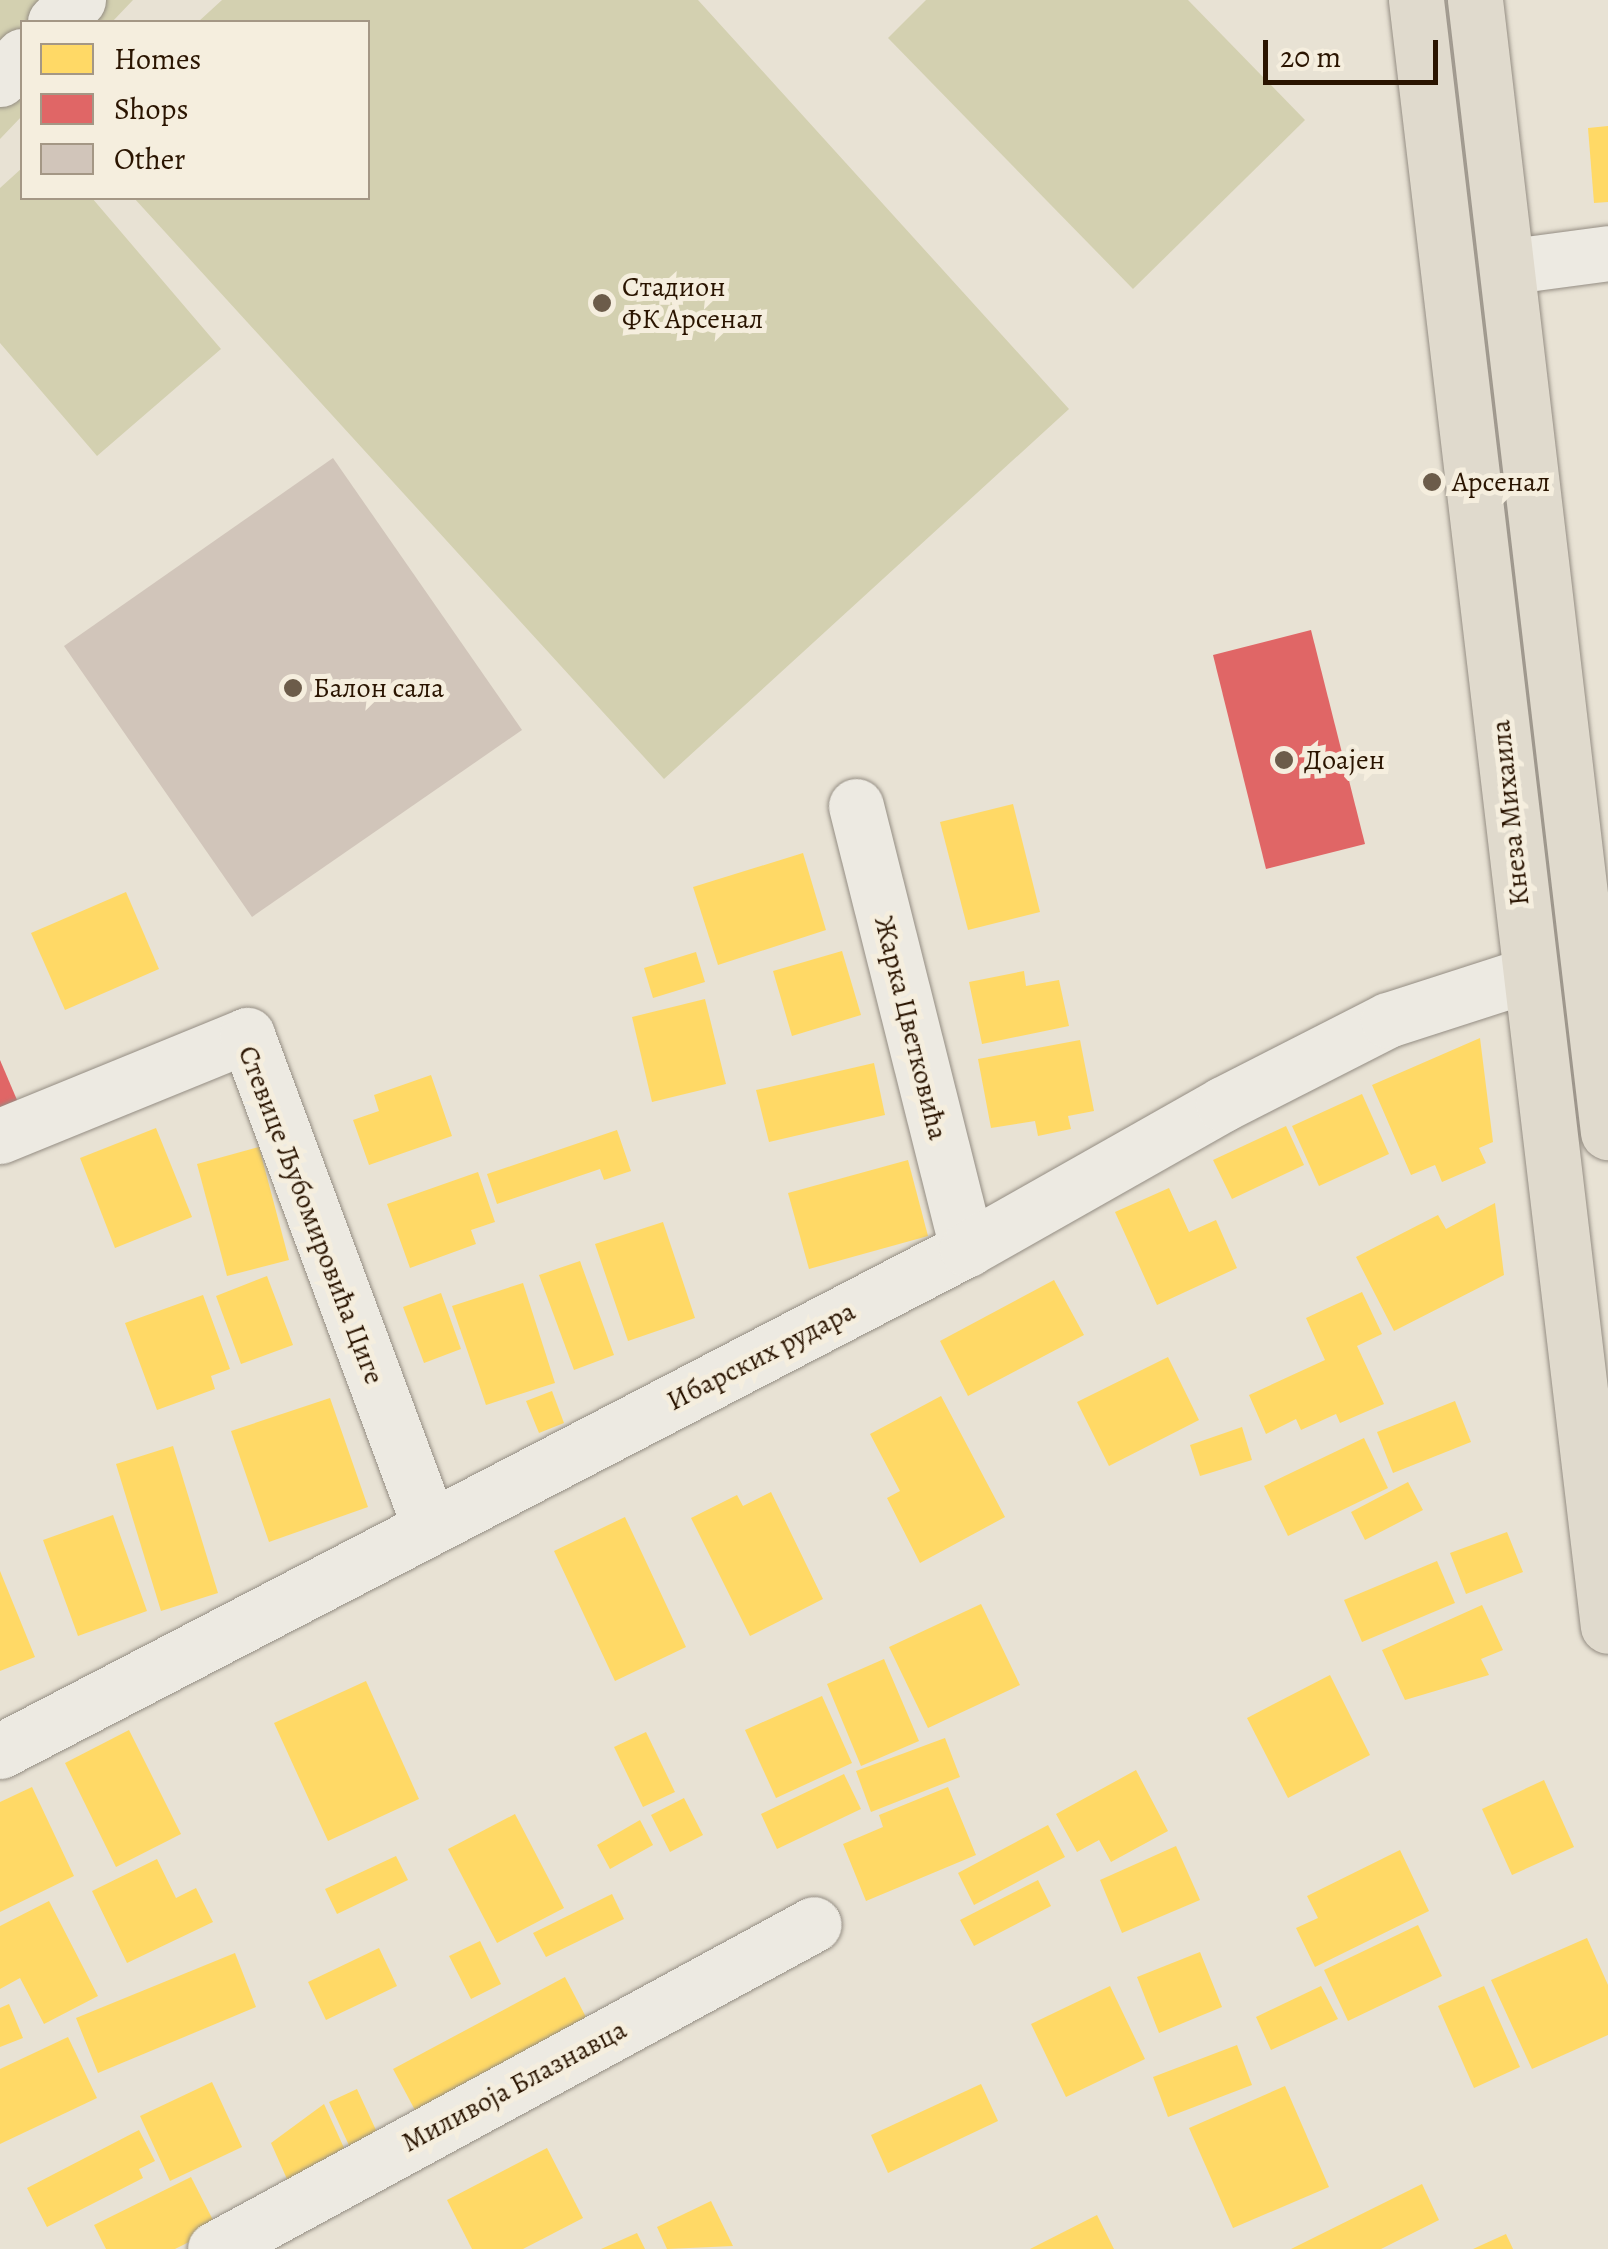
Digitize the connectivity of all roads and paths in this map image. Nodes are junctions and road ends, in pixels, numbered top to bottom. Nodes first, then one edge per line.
1 (78, 0) edge
2 (1416, 0) edge
3 (1475, 0) edge
4 (58, 20) edge
5 (20, 58) edge
6 (0, 78) edge
7 (1608, 253) edge
8 (1512, 266) junction
9 (856, 806) dead end
10 (1527, 975) junction
11 (1608, 1132) edge
12 (0, 1136) edge
13 (967, 1250) junction
14 (429, 1525) junction
15 (1608, 1626) edge
16 (0, 1751) edge
17 (814, 1924) dead end
18 (214, 2249) edge

1 - 4 street
2 - 10 main road, Кнеза Михаила
3 - 8 main road
5 - 6 street
7 - 8 street
8 - 11 main road
9 - 13 street, Жарка Цветковића
10 - 13 street, Ибарских рудара
10 - 15 main road, Кнеза Михаила
12 - 14 street, Стевице Љубомировића Циге
13 - 14 street, Ибарских рудара
14 - 16 street, Ибарских рудара
17 - 18 street, Миливоја Блазнавца

